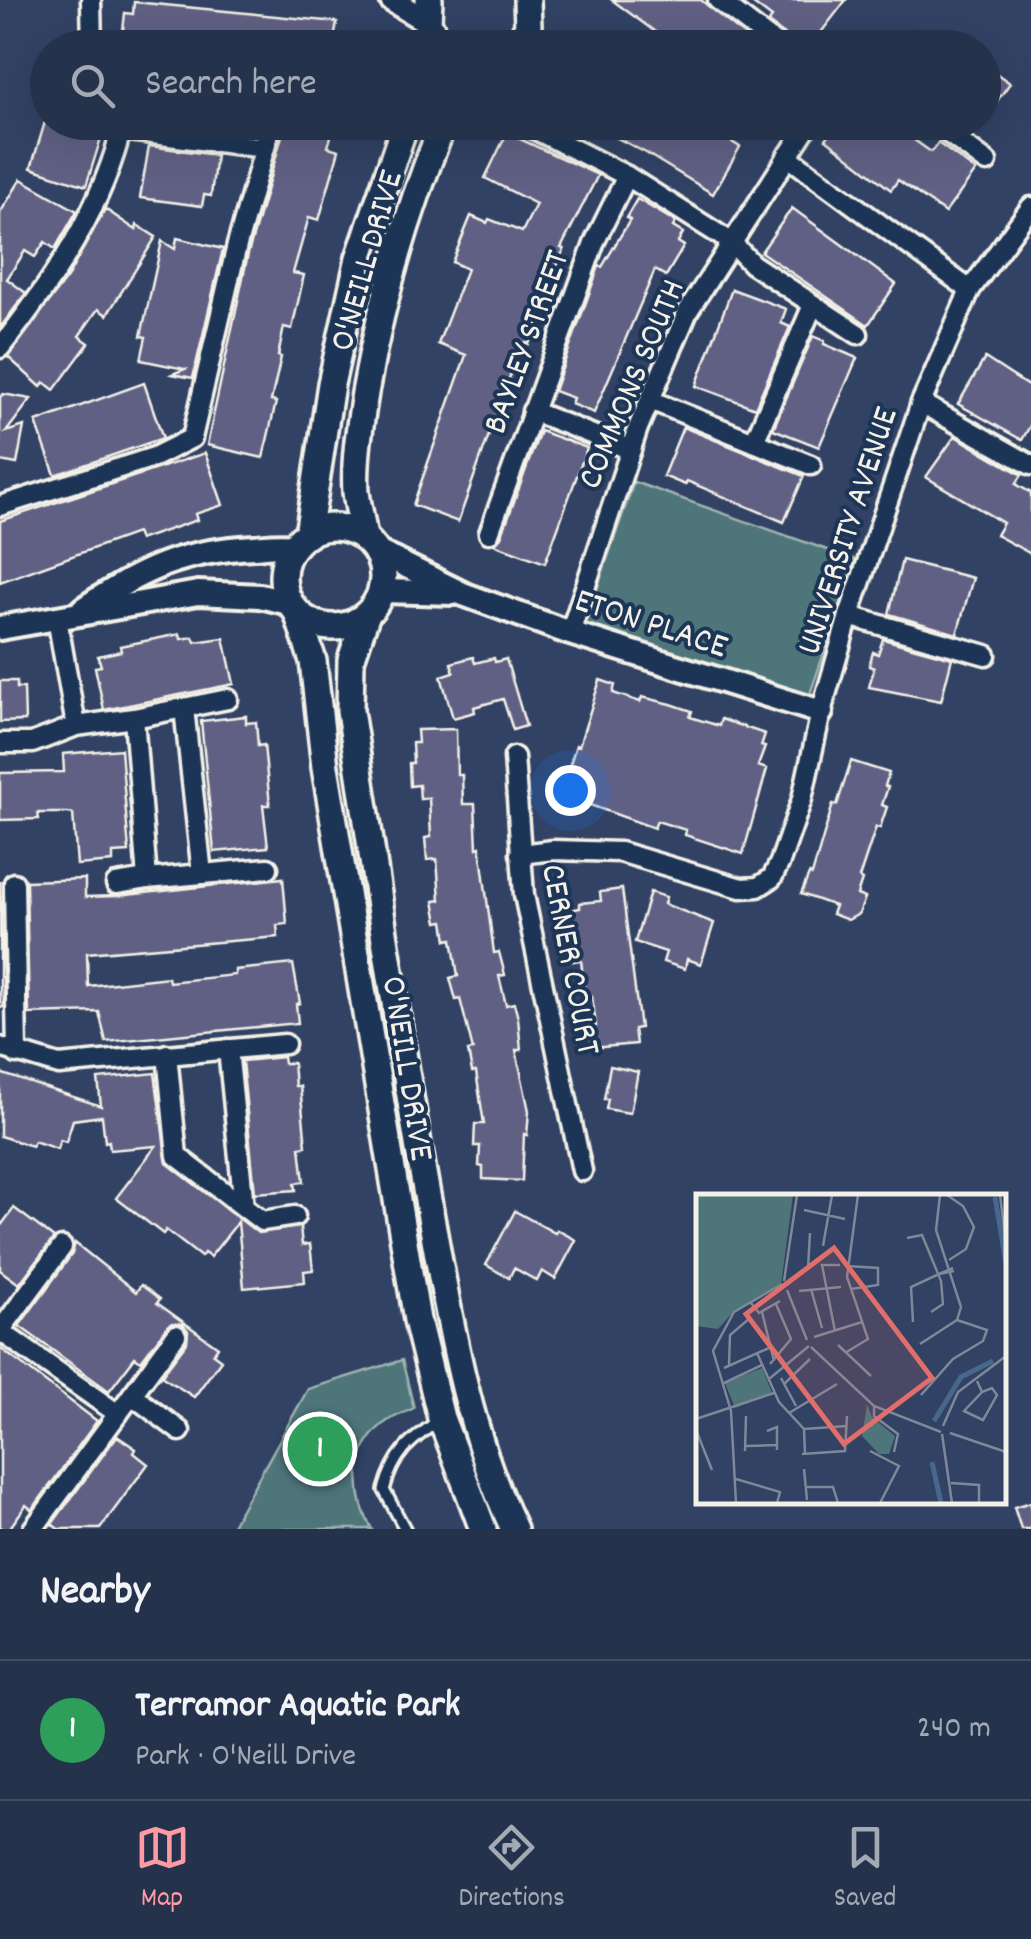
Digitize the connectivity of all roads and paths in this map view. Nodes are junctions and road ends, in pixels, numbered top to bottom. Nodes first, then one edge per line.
1 (92, 0) edge
2 (392, 0) edge
3 (527, 0) edge
4 (722, 1) edge
5 (428, 11) edge
6 (92, 30) edge
7 (526, 30) edge
8 (758, 30) edge
9 (118, 140) edge
10 (212, 140) edge
11 (266, 140) edge
12 (400, 140) edge
13 (437, 140) edge
14 (556, 140) edge
15 (798, 140) edge
16 (957, 140) edge
17 (264, 148) junction
18 (787, 156) junction
19 (987, 162) dead end
20 (628, 176) junction
21 (1030, 209) edge
22 (731, 242) junction
23 (970, 290) junction
24 (813, 304) junction
25 (858, 334) dead end
26 (0, 348) edge
27 (650, 400) junction
28 (921, 403) junction
29 (532, 411) junction
30 (754, 442) junction
31 (631, 450) junction
32 (811, 465) dead end
33 (1031, 465) edge
34 (0, 506) edge
35 (489, 533) dead end
36 (300, 540) junction
37 (370, 544) junction
38 (382, 591) junction
39 (462, 594) junction
40 (293, 607) junction
41 (66, 616) junction
42 (366, 616) junction
43 (848, 616) junction
44 (0, 628) edge
45 (570, 633) junction
46 (986, 655) dead end
47 (228, 698) dead end
48 (184, 708) junction
49 (821, 712) junction
50 (134, 718) junction
51 (76, 726) junction
52 (0, 743) edge
53 (514, 756) dead end
54 (520, 854) junction
55 (268, 868) dead end
56 (202, 874) junction
57 (147, 878) junction
58 (14, 882) dead end
59 (116, 884) dead end
60 (285, 1044) dead end
61 (228, 1049) junction
62 (8, 1050) edge
63 (167, 1054) junction
64 (582, 1171) dead end
65 (244, 1206) junction
66 (295, 1216) dead end
67 (62, 1247) dead end
68 (0, 1331) edge
69 (176, 1336) dead end
70 (132, 1395) junction
71 (118, 1414) junction
72 (442, 1418) junction
73 (180, 1431) dead end
74 (32, 1529) edge
75 (405, 1529) edge
76 (483, 1529) edge
77 (514, 1529) edge

1 - 6 street
2 - 5 street
3 - 7 main road
4 - 8 street
9 - 26 street
10 - 17 street
11 - 17 street
12 - 36 main road, O'NEILL DRIVE
13 - 37 main road, O'NEILL DRIVE
14 - 20 street
15 - 18 street, COMMONS SOUTH
16 - 19 street
17 - 34 street
18 - 22 street, COMMONS SOUTH
18 - 23 street
20 - 22 street
20 - 29 street, BAYLEY STREET
21 - 23 street, UNIVERSITY AVENUE
22 - 24 street
22 - 27 street, COMMONS SOUTH
23 - 28 street, UNIVERSITY AVENUE
24 - 25 street
24 - 30 street
27 - 30 street
27 - 31 street, COMMONS SOUTH
28 - 33 street
28 - 43 street, UNIVERSITY AVENUE
29 - 31 street
29 - 35 street, BAYLEY STREET
30 - 32 street
31 - 45 street, COMMONS SOUTH
36 - 37 main road
36 - 40 main road, O'NEILL DRIVE
36 - 41 street
37 - 38 main road, O'NEILL DRIVE
37 - 39 street, ETON PLACE
38 - 39 street, ETON PLACE
38 - 42 main road, O'NEILL DRIVE
39 - 45 street, ETON PLACE
40 - 41 street
40 - 42 main road
40 - 72 main road, O'NEILL DRIVE
41 - 44 street
41 - 51 street
42 - 77 main road, O'NEILL DRIVE
43 - 46 street
43 - 49 street, UNIVERSITY AVENUE
45 - 49 street, ETON PLACE
47 - 48 street
48 - 50 street
48 - 56 street
49 - 54 street, UNIVERSITY AVENUE
50 - 51 street
50 - 57 street
51 - 52 street
53 - 54 street, CERNER COURT
54 - 64 street, CERNER COURT
55 - 56 street
56 - 57 street
57 - 59 street
58 - 62 street
60 - 61 street
61 - 63 street
61 - 65 street
62 - 63 street
63 - 65 street
65 - 66 street
67 - 68 street
68 - 71 street
69 - 70 street
70 - 71 street
70 - 73 street
71 - 74 street
72 - 75 lane
72 - 76 main road, O'NEILL DRIVE

